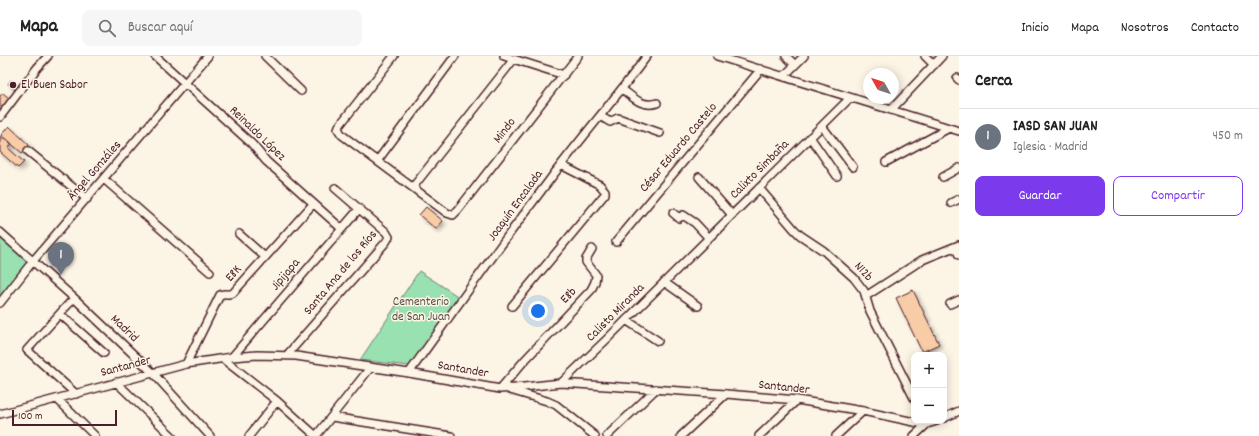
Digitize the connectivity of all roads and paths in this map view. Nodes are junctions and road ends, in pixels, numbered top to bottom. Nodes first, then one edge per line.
1 (48, 56) edge
2 (155, 56) edge
3 (208, 56) edge
4 (265, 56) edge
5 (394, 56) edge
6 (455, 56) edge
7 (504, 56) edge
8 (578, 56) edge
9 (647, 56) edge
10 (717, 56) edge
11 (786, 56) edge
12 (804, 56) edge
13 (925, 56) edge
14 (942, 56) edge
15 (514, 59) junction
16 (795, 65) junction
17 (934, 65) junction
18 (761, 69) junction
19 (564, 75) junction
20 (784, 76) junction
21 (186, 83) junction
22 (622, 89) junction
23 (301, 91) dead end
24 (850, 98) junction
25 (656, 103) dead end
26 (891, 110) junction
27 (600, 116) junction
28 (0, 117) edge
29 (822, 126) junction
30 (949, 128) junction
31 (959, 131) edge
32 (660, 133) dead end
33 (810, 137) junction
34 (28, 151) dead end
35 (378, 160) junction
36 (886, 162) dead end
37 (561, 165) junction
38 (853, 167) dead end
39 (959, 168) edge
40 (837, 176) dead end
41 (699, 177) dead end
42 (943, 177) dead end
43 (104, 179) junction
44 (413, 187) junction
45 (335, 188) dead end
46 (759, 188) junction
47 (87, 199) junction
48 (959, 199) edge
49 (951, 203) dead end
50 (313, 204) junction
51 (358, 209) junction
52 (673, 213) dead end
53 (732, 215) junction
54 (342, 229) junction
55 (0, 232) edge
56 (239, 234) dead end
57 (709, 238) junction
58 (616, 242) dead end
59 (957, 246) edge
60 (592, 249) dead end
61 (959, 254) edge
62 (265, 257) junction
63 (687, 260) joint
64 (33, 261) junction
65 (210, 272) dead end
66 (664, 282) junction
67 (866, 296) junction
68 (74, 298) junction
69 (959, 300) edge
70 (0, 303) edge
71 (950, 304) dead end
72 (512, 306) dead end
73 (698, 306) dead end
74 (60, 314) junction
75 (626, 320) junction
76 (658, 341) dead end
77 (104, 353) dead end
78 (287, 356) junction
79 (232, 357) junction
80 (223, 359) junction
81 (186, 364) junction
82 (370, 368) junction
83 (152, 372) junction
84 (409, 373) junction
85 (116, 382) junction
86 (561, 383) junction
87 (503, 389) junction
88 (656, 389) junction
89 (911, 392) edge
90 (76, 394) junction
91 (726, 394) junction
92 (57, 399) junction
93 (797, 400) junction
94 (277, 401) junction
95 (863, 411) junction
96 (959, 411) edge
97 (0, 414) edge
98 (332, 417) junction
99 (947, 417) edge
100 (911, 422) edge
101 (924, 424) edge
102 (95, 436) edge
103 (172, 436) edge
104 (210, 436) edge
105 (249, 436) edge
106 (316, 436) edge
107 (451, 436) edge
108 (595, 436) edge
109 (607, 436) edge
110 (681, 436) edge
111 (759, 436) edge
112 (836, 436) edge
113 (914, 436) edge

1 - 28 street
2 - 21 street, Reinaldo López
3 - 21 street, Ángel Gonzáles
4 - 23 street
5 - 35 street
6 - 35 street
7 - 15 street
8 - 19 street, Mindo
9 - 22 street, Joaquín Encalada
10 - 18 street
11 - 16 street
12 - 16 street
13 - 17 street
14 - 17 street
15 - 19 street
15 - 44 street
16 - 20 street
17 - 26 street
18 - 20 street
18 - 58 street, César Eduardo Castelo
19 - 44 street, Mindo
20 - 24 street
21 - 43 street, Ángel Gonzáles
21 - 50 street, Reinaldo López
22 - 25 street
22 - 27 street, Joaquín Encalada
24 - 26 street
24 - 29 street, Calixto Simbaña
26 - 30 street
27 - 32 street
27 - 37 street, Joaquín Encalada
29 - 33 street, Calixto Simbaña
29 - 38 street
30 - 31 street
30 - 36 street
33 - 40 street
33 - 46 street, Calixto Simbaña
34 - 47 street
35 - 44 street
37 - 72 street
37 - 84 street, Joaquín Encalada
39 - 42 street
41 - 53 street
43 - 47 street, Ángel Gonzáles
43 - 65 street
45 - 51 street
46 - 53 street, Calixto Simbaña
46 - 67 street, N12b
47 - 64 street, Ángel Gonzáles
48 - 49 street
50 - 54 street, Reinaldo López
50 - 62 street, E8K
51 - 54 street, Jipijapa
51 - 78 street, Santa Ana de los Ríos
52 - 57 street
53 - 57 street, Calixto Simbaña
54 - 79 street, Jipijapa
55 - 64 street, Madrid
56 - 62 street
57 - 63 street, Calixto Simbaña
59 - 61 street
59 - 67 street
60 - 87 street, E8b
62 - 81 street, E8K
63 - 66 street, Calisto Miranda
64 - 68 street, Madrid
64 - 70 street, Ángel Gonzáles
66 - 73 street
66 - 75 street, Calisto Miranda
67 - 89 street, N12b
68 - 74 street
68 - 83 street, Madrid
69 - 71 street
74 - 77 street
74 - 90 street
75 - 76 street
75 - 86 street, Calisto Miranda
78 - 79 street, Santander
78 - 82 street, Santander
79 - 80 street, Santander
80 - 81 street, Santander
80 - 94 street
81 - 83 street, Santander
82 - 84 street, Santander
82 - 98 street
83 - 85 street, Santander
83 - 104 street, Madrid
84 - 87 street, Santander
85 - 90 street, Santander
85 - 103 street
86 - 87 street, Santander
86 - 88 street, Santander
87 - 108 street
88 - 91 street, Santander
88 - 109 street
90 - 92 street, Santander
91 - 93 street, Santander
91 - 110 street
92 - 97 street, Santander
92 - 102 street
93 - 95 street, Santander
93 - 111 street
94 - 105 street
94 - 106 street
95 - 100 street, Santander
95 - 112 street
96 - 99 street
98 - 106 street
98 - 107 street
101 - 113 street

